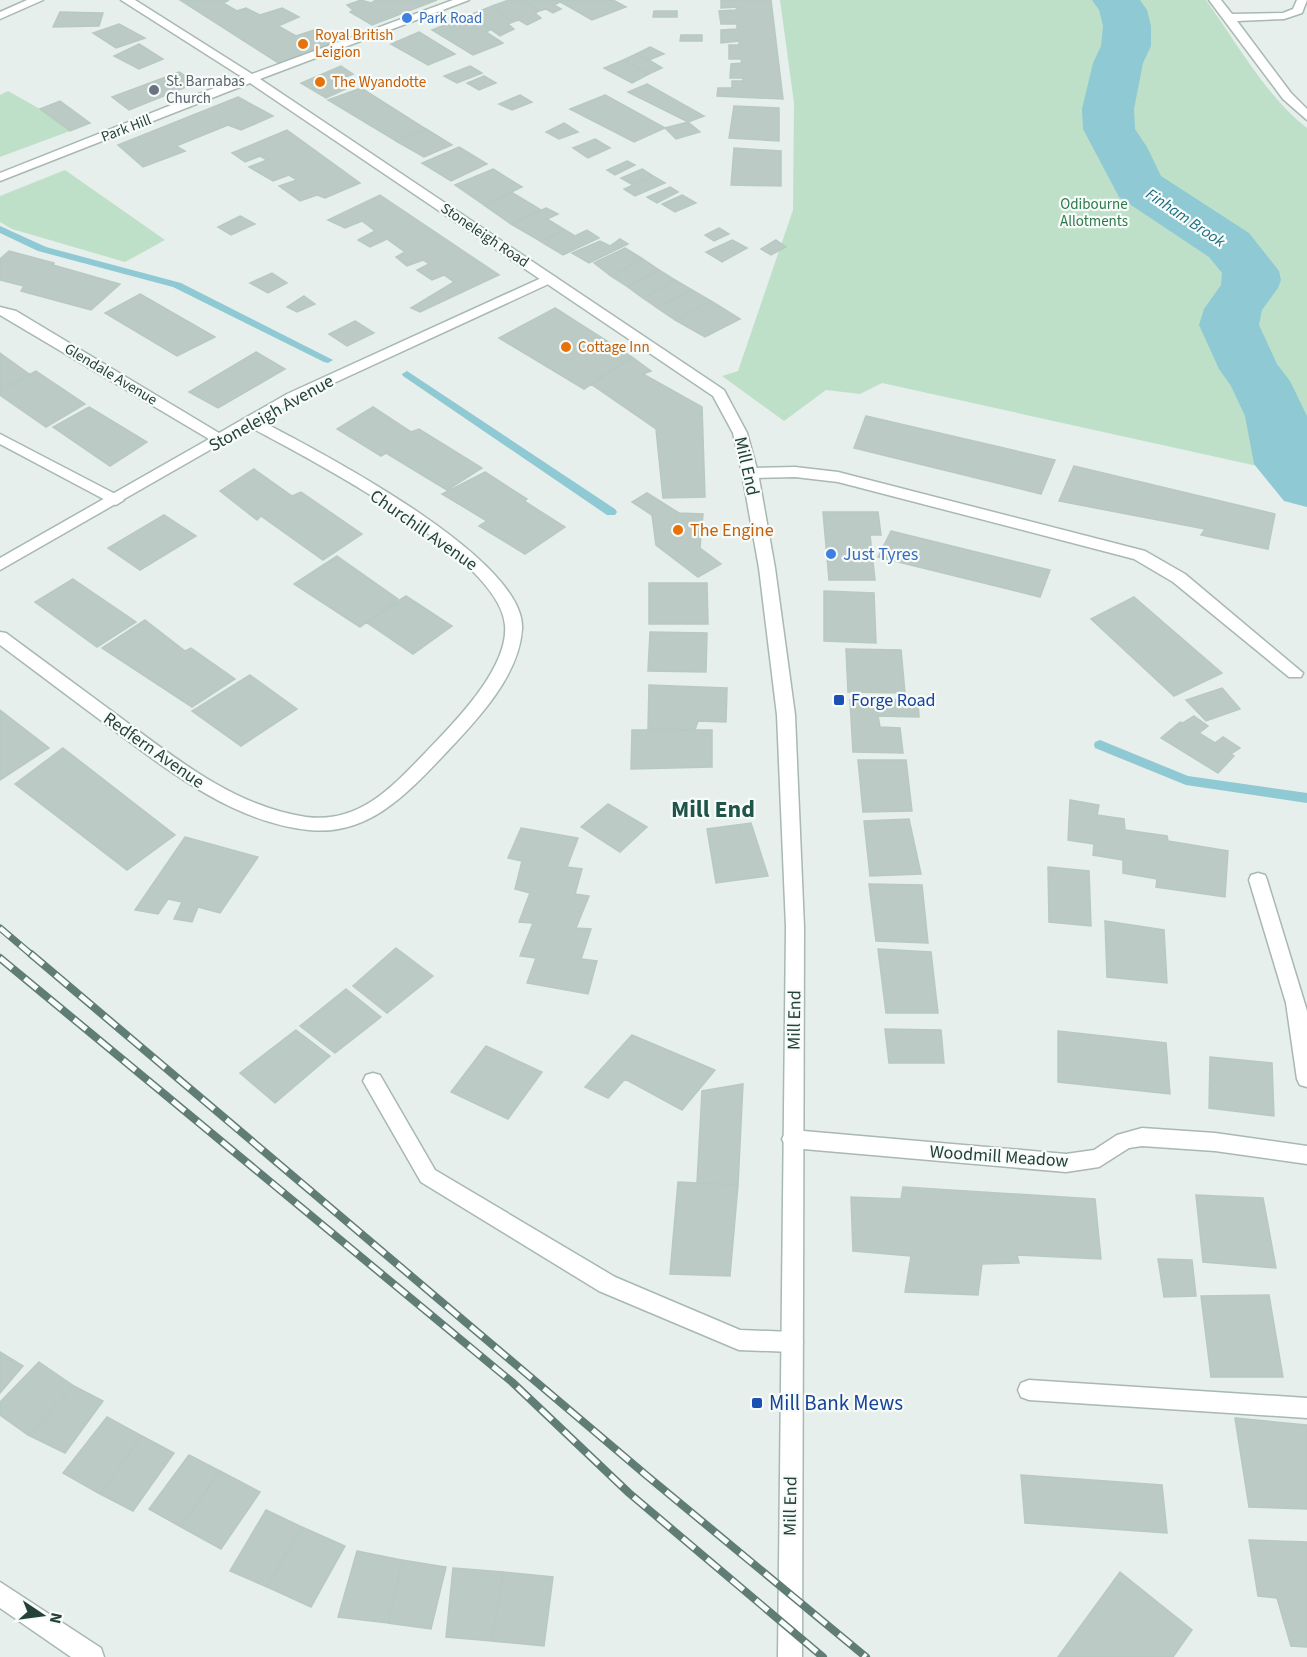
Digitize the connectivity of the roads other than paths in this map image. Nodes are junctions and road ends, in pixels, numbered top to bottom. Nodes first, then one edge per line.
1 (38, 0) edge
2 (127, 0) edge
3 (463, 0) edge
4 (1215, 0) edge
5 (1303, 0) edge
6 (0, 16) edge
7 (1227, 18) junction
8 (251, 78) junction
9 (1307, 117) edge
10 (0, 177) edge
11 (550, 278) junction
12 (0, 311) edge
13 (719, 393) joint
14 (250, 421) junction
15 (0, 438) edge
16 (221, 440) junction
17 (750, 472) junction
18 (116, 500) junction
19 (0, 565) edge
20 (0, 637) edge
21 (1295, 673) dead end
22 (443, 746) joint
23 (1258, 880) dead end
24 (1307, 1079) edge
25 (373, 1081) dead end
26 (792, 1139) junction
27 (1307, 1155) edge
28 (792, 1342) junction
29 (1029, 1390) dead end
30 (1307, 1408) edge
31 (0, 1594) edge
32 (92, 1657) edge
33 (790, 1657) edge

1 - 6 street
2 - 8 street, Stoneleigh Road
3 - 8 street
4 - 7 street
5 - 7 street
7 - 9 street
8 - 10 street, Park Hill
8 - 11 street, Stoneleigh Road
11 - 13 street, Stoneleigh Road
11 - 14 street, Stoneleigh Avenue
12 - 16 street, Glendale Avenue
13 - 17 street, Mill End
14 - 16 street, Stoneleigh Avenue
14 - 22 street, Churchill Avenue
15 - 18 street
16 - 18 street, Stoneleigh Avenue
17 - 21 street
17 - 26 street, Mill End
18 - 19 street, Stoneleigh Avenue
20 - 22 street, Redfern Avenue
23 - 24 street
25 - 28 street
26 - 27 street, Woodmill Meadow
26 - 28 street, Mill End
28 - 33 street, Mill End
29 - 30 street
31 - 32 street

